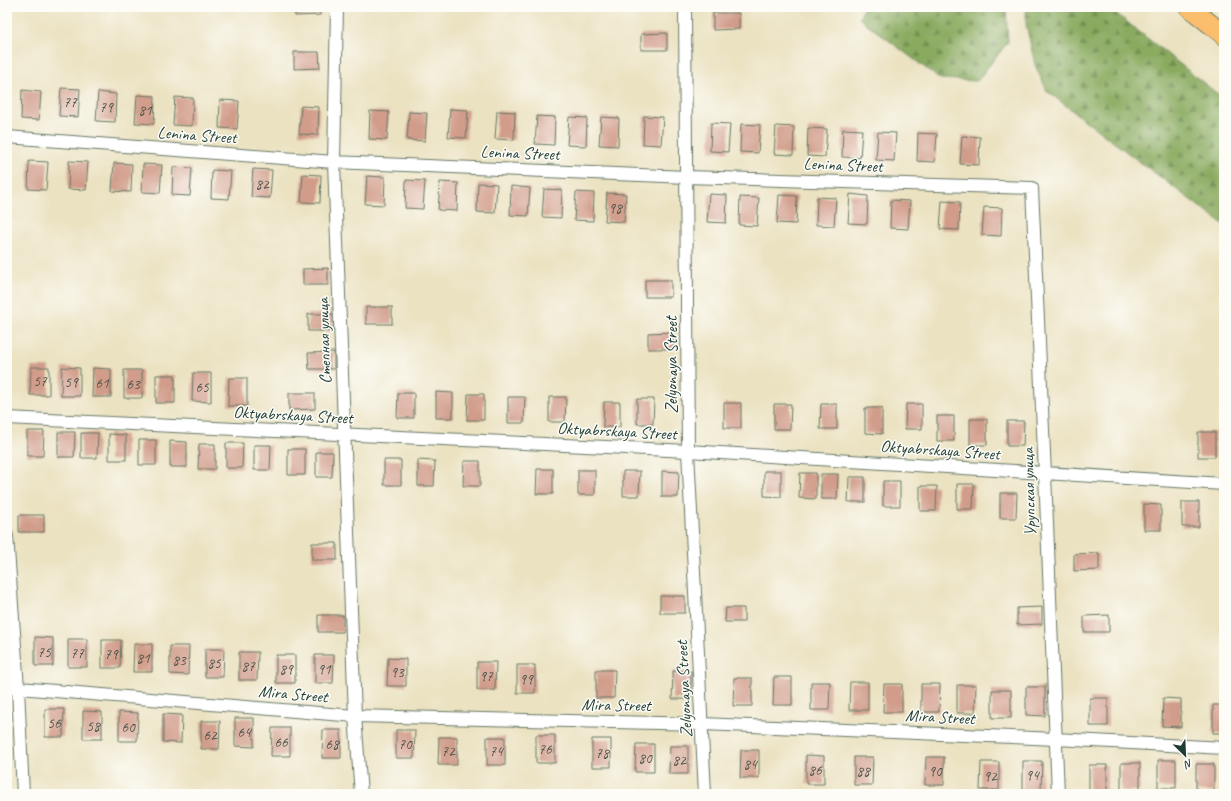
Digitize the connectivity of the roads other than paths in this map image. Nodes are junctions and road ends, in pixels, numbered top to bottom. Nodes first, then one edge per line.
1 (337, 7) edge
2 (685, 7) edge
3 (1189, 7) edge
4 (1224, 35) edge
5 (7, 137) edge
6 (334, 162) junction
7 (687, 177) junction
8 (1032, 188) joint
9 (7, 418) edge
10 (344, 434) junction
11 (688, 451) junction
12 (1046, 474) junction
13 (1224, 484) edge
14 (7, 536) edge
15 (12, 688) edge
16 (355, 716) junction
17 (702, 724) junction
18 (1056, 739) junction
19 (1224, 748) edge
20 (23, 794) edge
21 (361, 794) edge
22 (705, 794) edge
23 (1058, 794) edge

1 - 6 street, Степная улица
2 - 7 street, Zelyonaya Street
3 - 4 main road
5 - 6 street, Lenina Street
6 - 7 street, Lenina Street
6 - 10 street, Степная улица
7 - 8 street, Lenina Street
7 - 11 street, Zelyonaya Street
8 - 12 street, Урупская улица
9 - 10 street, Oktyabrskaya Street
10 - 11 street, Oktyabrskaya Street
10 - 16 street, Степная улица
11 - 12 street, Oktyabrskaya Street
11 - 17 street, Zelyonaya Street
12 - 13 street, Oktyabrskaya Street
12 - 18 street, Урупская улица
14 - 15 street
15 - 16 street, Mira Street
15 - 20 street
16 - 17 street, Mira Street
16 - 21 street, Степная улица
17 - 18 street, Mira Street
17 - 22 street, Zelyonaya Street
18 - 19 street, Mira Street
18 - 23 street, Урупская улица

